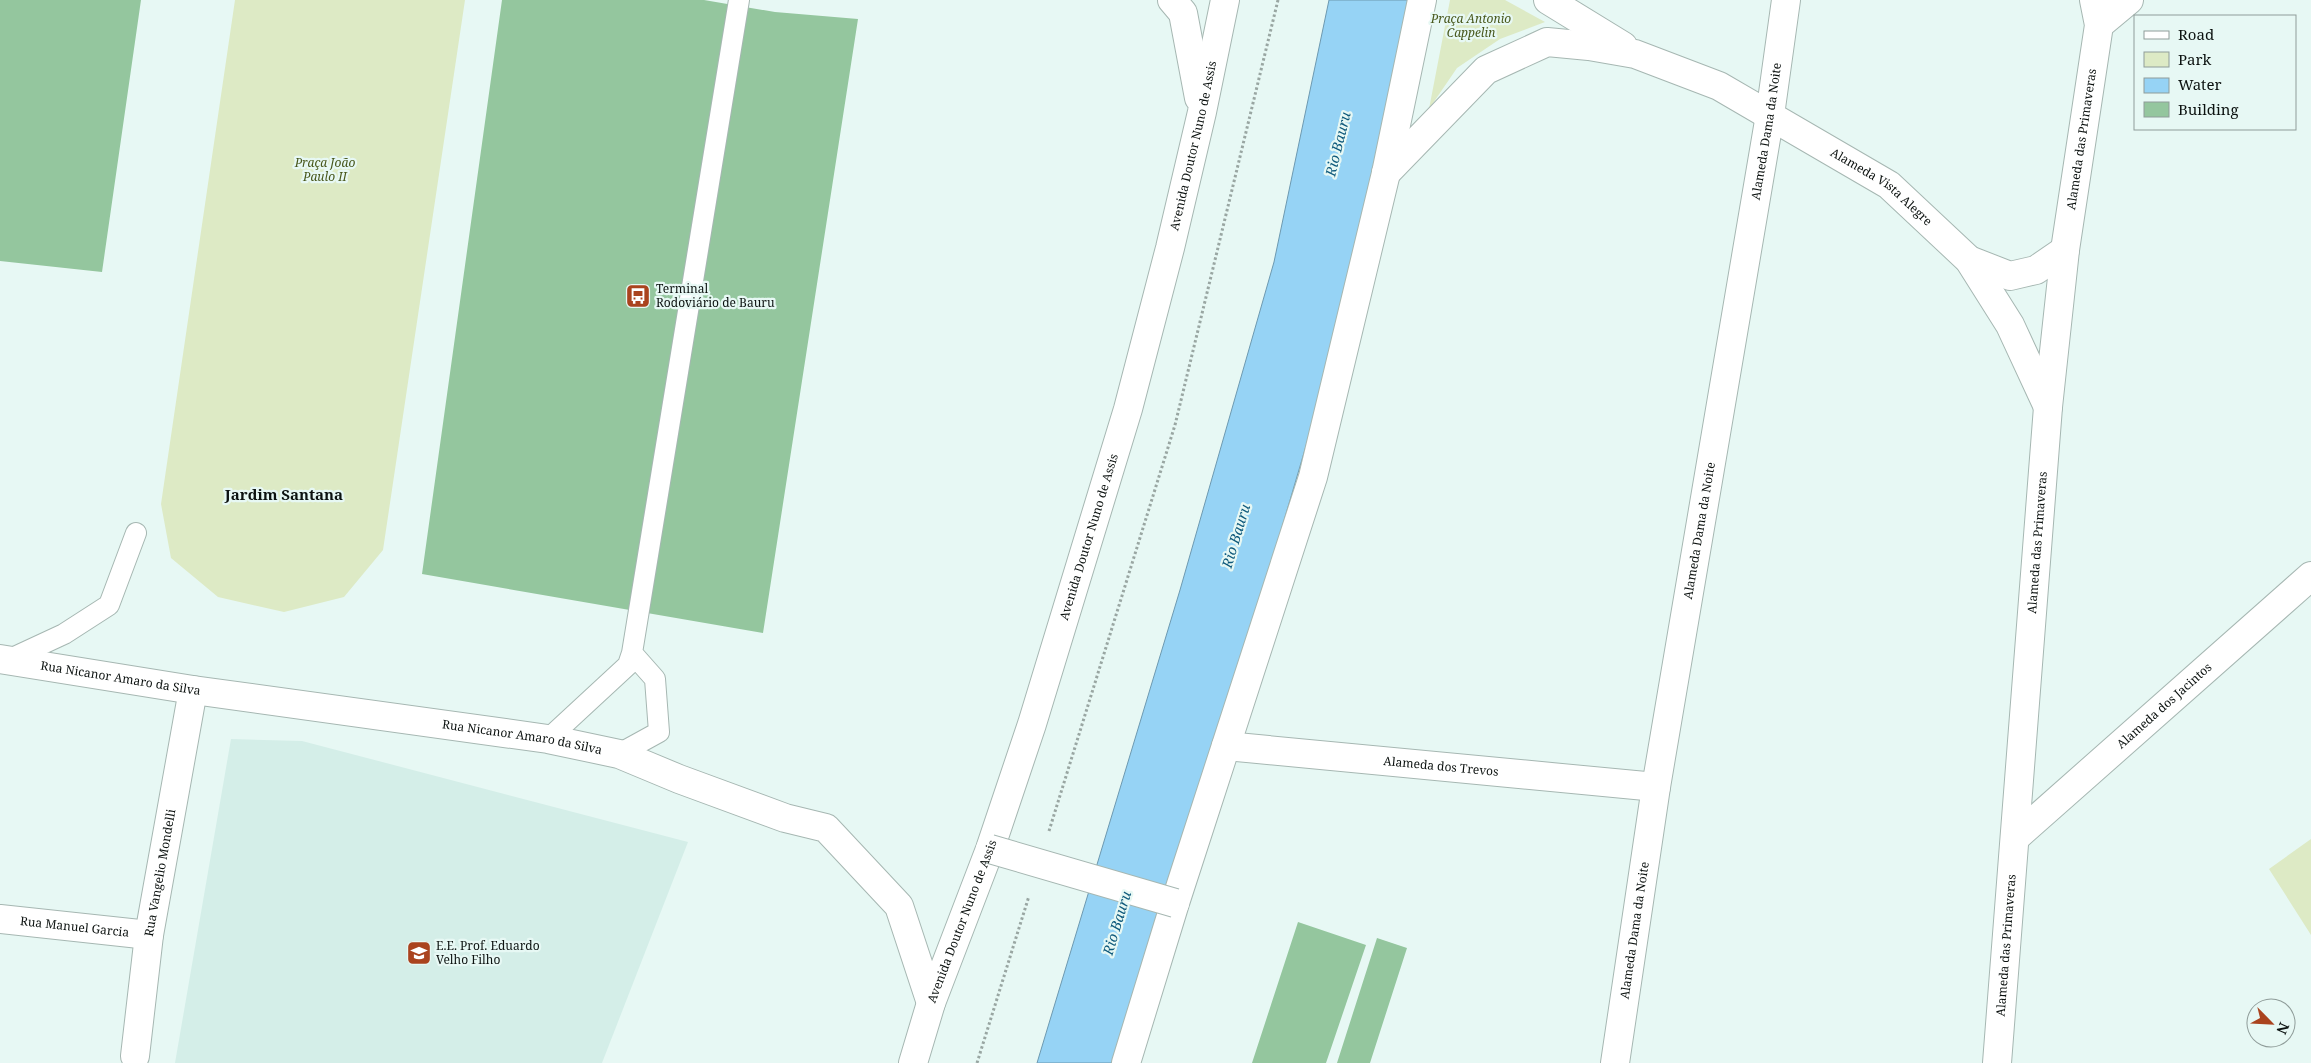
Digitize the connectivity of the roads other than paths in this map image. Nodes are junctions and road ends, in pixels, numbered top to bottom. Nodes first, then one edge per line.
1 (739, 0) edge
2 (1172, 0) edge
3 (1225, 0) edge
4 (1422, 0) edge
5 (1548, 0) edge
6 (1786, 0) edge
7 (2129, 0) edge
8 (2096, 12) edge
9 (1635, 54) junction
10 (1202, 112) junction
11 (1770, 115) junction
12 (1386, 173) junction
13 (2065, 250) junction
14 (1969, 260) junction
15 (2048, 407) junction
16 (136, 533) dead end
17 (2311, 576) edge
18 (632, 652) junction
19 (4, 659) edge
20 (193, 690) junction
21 (548, 739) junction
22 (1226, 746) junction
23 (619, 754) junction
24 (1656, 787) junction
25 (2016, 837) junction
26 (990, 849) junction
27 (1175, 903) junction
28 (0, 919) edge
29 (149, 935) junction
30 (931, 1003) junction
31 (135, 1056) dead end
32 (913, 1063) edge
33 (1126, 1063) edge
34 (1615, 1063) edge
35 (1998, 1063) edge

1 - 18 lane
2 - 10 street
3 - 10 street, Avenida Doutor Nuno de Assis
4 - 12 street
5 - 9 street
6 - 11 street, Alameda Dama da Noite
7 - 8 street, Alameda das Primaveras
8 - 13 street, Alameda das Primaveras
9 - 11 street, Alameda Vista Alegre
9 - 12 street
10 - 26 street, Avenida Doutor Nuno de Assis
11 - 14 street, Alameda Vista Alegre
11 - 24 street, Alameda Dama da Noite
12 - 22 street
13 - 14 street
13 - 15 street, Alameda das Primaveras
14 - 15 street, Alameda Vista Alegre
15 - 25 street, Alameda das Primaveras
16 - 19 lane
17 - 25 street, Alameda dos Jacintos
18 - 21 lane
18 - 23 lane
19 - 20 street, Rua Nicanor Amaro da Silva
20 - 21 street, Rua Nicanor Amaro da Silva
20 - 29 street, Rua Vangelio Mondelli
21 - 23 street, Rua Nicanor Amaro da Silva
22 - 24 street, Alameda dos Trevos
22 - 27 street
23 - 30 street, Rua Nicanor Amaro da Silva
24 - 34 street, Alameda Dama da Noite
25 - 35 street, Alameda das Primaveras
26 - 27 street, bridge
26 - 30 street, Avenida Doutor Nuno de Assis
27 - 33 street
28 - 29 street, Rua Manuel Garcia
29 - 31 street, Rua Vangelio Mondelli
30 - 32 street, Avenida Doutor Nuno de Assis

